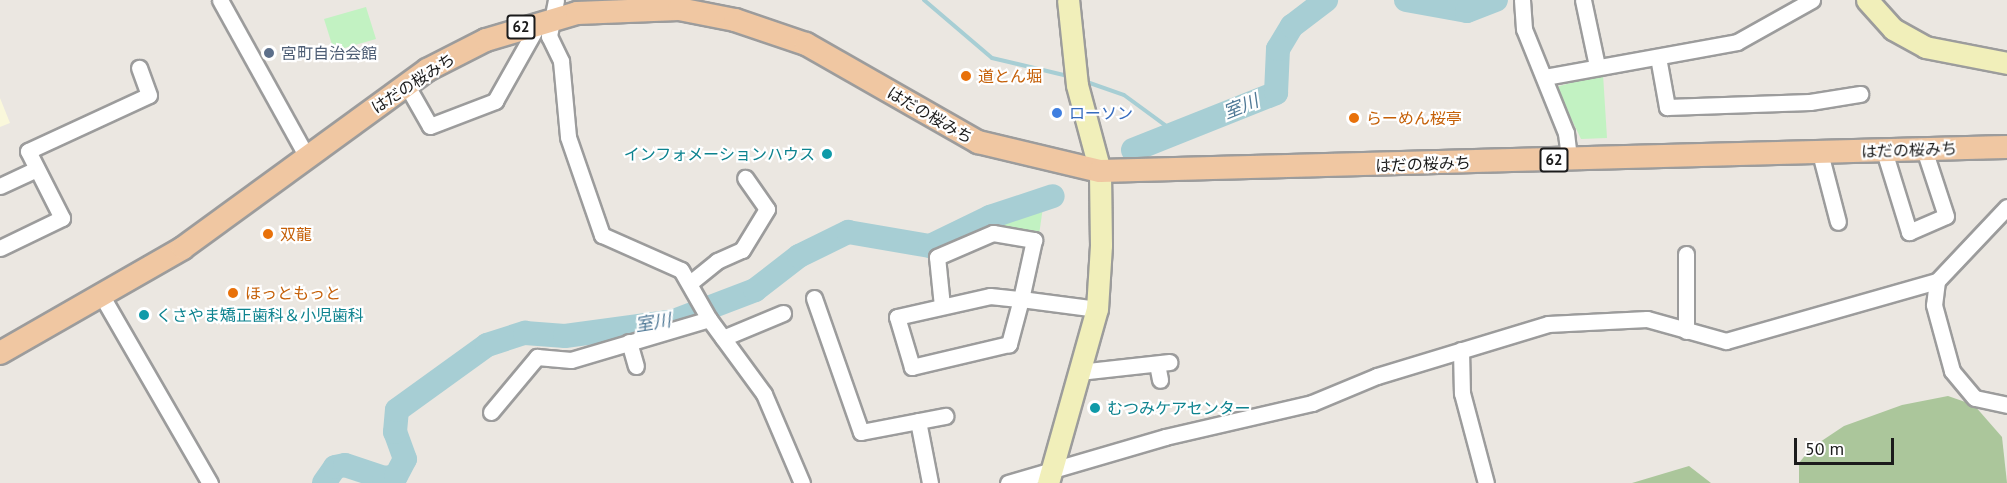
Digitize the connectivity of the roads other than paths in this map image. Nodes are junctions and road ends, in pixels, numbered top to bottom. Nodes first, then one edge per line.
1 (220, 0) edge
2 (1068, 0) edge
3 (1522, 0) edge
4 (1583, 0) edge
5 (1812, 0) edge
6 (1867, 0) edge
7 (549, 13) edge
8 (1658, 57) junction
9 (2007, 63) edge
10 (1597, 66) junction
11 (139, 68) dead end
12 (1545, 77) junction
13 (406, 84) junction
14 (1860, 94) dead end
15 (2007, 147) edge
16 (1924, 149) junction
17 (1884, 151) junction
18 (1820, 153) junction
19 (307, 158) junction
20 (1569, 159) junction
21 (36, 169) junction
22 (1100, 171) junction
23 (746, 178) dead end
24 (0, 186) edge
25 (2007, 207) edge
26 (1838, 222) dead end
27 (0, 248) edge
28 (1692, 262) dead end
29 (1937, 280) junction
30 (690, 283) junction
31 (103, 298) junction
32 (814, 298) dead end
33 (1021, 299) junction
34 (942, 306) junction
35 (1097, 309) junction
36 (705, 312) junction
37 (783, 313) dead end
38 (1686, 331) junction
39 (723, 338) junction
40 (629, 342) junction
41 (1461, 350) junction
42 (0, 353) edge
43 (636, 366) dead end
44 (1079, 372) junction
45 (1160, 380) dead end
46 (2007, 405) edge
47 (491, 412) dead end
48 (945, 416) dead end
49 (918, 421) junction
50 (1051, 476) edge
51 (210, 483) edge
52 (802, 483) edge
53 (930, 483) edge
54 (1008, 483) edge
55 (1486, 483) edge

1 - 19 street
2 - 22 street
3 - 12 street
4 - 10 street
5 - 8 street
6 - 9 street
7 - 13 main road, はだの桜みち / 62
7 - 13 street
7 - 22 main road, はだの桜みち / 62
7 - 30 street
8 - 10 street
8 - 14 street
10 - 12 street
11 - 21 street
12 - 20 street
13 - 19 main road, はだの桜みち / 62
15 - 16 main road, はだの桜みち / 62
16 - 17 main road, はだの桜みち / 62
16 - 17 street
17 - 18 main road, はだの桜みち / 62
18 - 20 main road, はだの桜みち / 62
18 - 26 street
19 - 31 main road, はだの桜みち / 62
20 - 22 main road, はだの桜みち / 62
21 - 24 street
21 - 27 street
22 - 35 street
23 - 30 street
25 - 29 street
28 - 38 street
29 - 38 street
29 - 46 street
30 - 36 street
31 - 42 main road, はだの桜みち / 62
31 - 51 street
32 - 49 street
33 - 34 street
33 - 34 street
33 - 34 street
33 - 35 street
35 - 44 street
36 - 39 street
36 - 40 street
37 - 39 street
38 - 41 street
39 - 52 street
40 - 43 street
40 - 47 street
41 - 50 street
41 - 55 street
44 - 45 street
44 - 50 street
48 - 49 street
49 - 53 street
50 - 54 street

